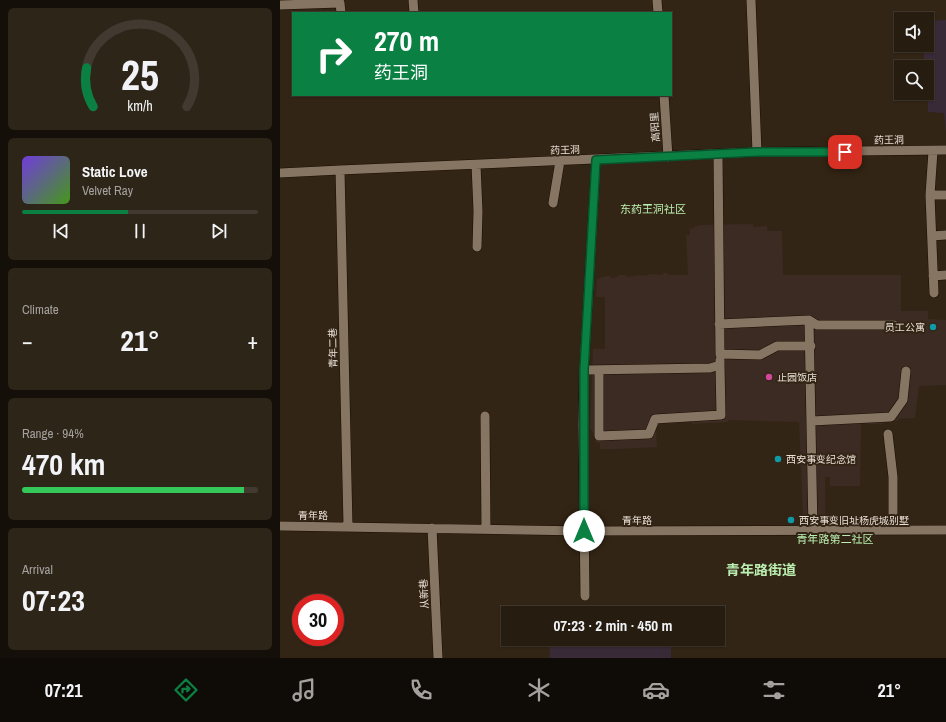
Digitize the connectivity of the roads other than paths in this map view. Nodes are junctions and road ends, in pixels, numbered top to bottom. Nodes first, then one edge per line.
1 (413, 0) edge
2 (657, 0) edge
3 (752, 0) edge
4 (304, 2) edge
5 (280, 4) edge
6 (341, 12) edge
7 (414, 12) edge
8 (658, 12) edge
9 (664, 96) edge
10 (946, 150) edge
11 (933, 151) junction
12 (757, 152) junction
13 (718, 154) junction
14 (668, 157) junction
15 (596, 160) junction
16 (560, 161) junction
17 (476, 165) junction
18 (340, 170) junction
19 (280, 174) edge
20 (930, 195) junction
21 (946, 195) edge
22 (553, 203) dead end
23 (946, 235) edge
24 (932, 236) junction
25 (477, 247) dead end
26 (946, 275) edge
27 (933, 276) junction
28 (934, 293) dead end
29 (810, 320) junction
30 (719, 324) junction
31 (894, 325) dead end
32 (811, 346) junction
33 (720, 354) junction
34 (720, 365) junction
35 (584, 370) junction
36 (599, 370) junction
37 (906, 371) dead end
38 (485, 416) dead end
39 (812, 421) junction
40 (888, 434) dead end
41 (280, 526) edge
42 (348, 526) junction
43 (432, 528) junction
44 (486, 529) junction
45 (813, 530) junction
46 (893, 530) junction
47 (946, 530) edge
48 (584, 531) junction
49 (585, 596) dead end
50 (438, 658) edge

1 - 7 street
2 - 8 street
3 - 12 street
4 - 5 street
4 - 6 street
9 - 14 street, 高阳里
10 - 11 street, 药王洞
11 - 12 street, 药王洞
11 - 20 street
12 - 13 street, 药王洞
13 - 14 street, 药王洞
13 - 30 street
14 - 15 street, 药王洞
15 - 16 street, 药王洞
15 - 35 street
16 - 17 street, 药王洞
16 - 22 street
17 - 18 street, 药王洞
17 - 25 street
18 - 19 street, 药王洞
18 - 42 street, 青年二巷
20 - 21 street
20 - 24 street
23 - 24 street
24 - 27 street
26 - 27 street
27 - 28 street
29 - 30 street
29 - 31 street
29 - 32 street
30 - 33 street
32 - 33 street
32 - 39 street
33 - 34 street
34 - 36 street
34 - 36 street
35 - 36 street
35 - 48 street
37 - 39 street
38 - 44 street
39 - 45 street
40 - 46 street
41 - 42 street, 青年路
42 - 43 street, 青年路
43 - 44 street, 青年路
43 - 50 street, 从新巷
44 - 48 street, 青年路
45 - 46 street, 青年路
45 - 48 street, 青年路
46 - 47 street, 青年路
48 - 49 street

